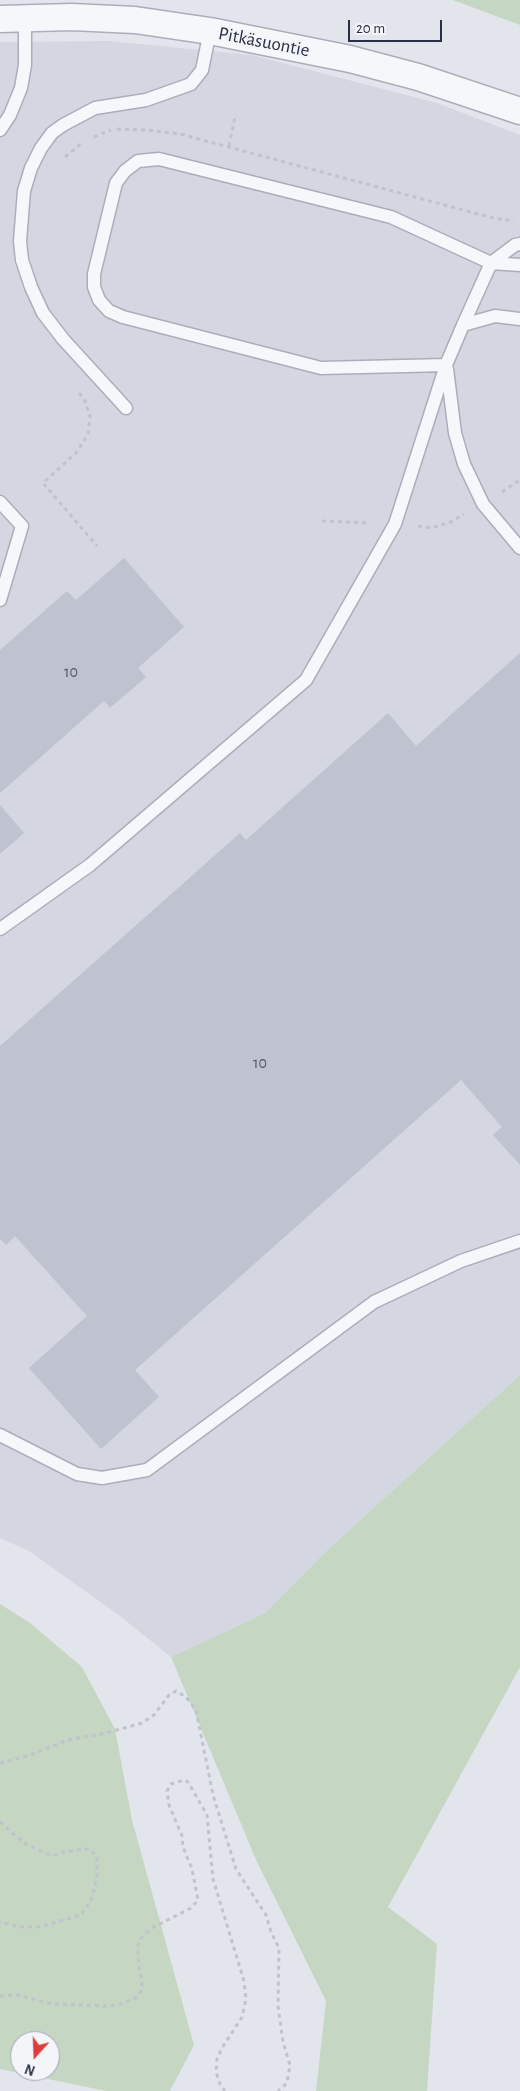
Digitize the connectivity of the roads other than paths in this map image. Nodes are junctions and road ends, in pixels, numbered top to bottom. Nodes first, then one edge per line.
1 (0, 19) edge
2 (26, 19) junction
3 (210, 31) junction
4 (520, 111) edge
5 (0, 130) edge
6 (520, 244) edge
7 (490, 263) junction
8 (520, 265) edge
9 (520, 319) edge
10 (462, 326) junction
11 (446, 364) junction
12 (126, 408) dead end
13 (0, 502) edge
14 (520, 548) edge
15 (0, 600) edge
16 (0, 929) edge
17 (520, 1241) edge
18 (0, 1435) edge

1 - 2 street, Pitkäsuontie
2 - 3 street, Pitkäsuontie
2 - 5 lane
3 - 4 street, Pitkäsuontie
3 - 12 lane
6 - 7 lane
7 - 8 lane
7 - 10 lane
7 - 11 lane
9 - 10 lane
10 - 11 lane
11 - 14 lane
11 - 16 lane
13 - 15 lane
17 - 18 lane

